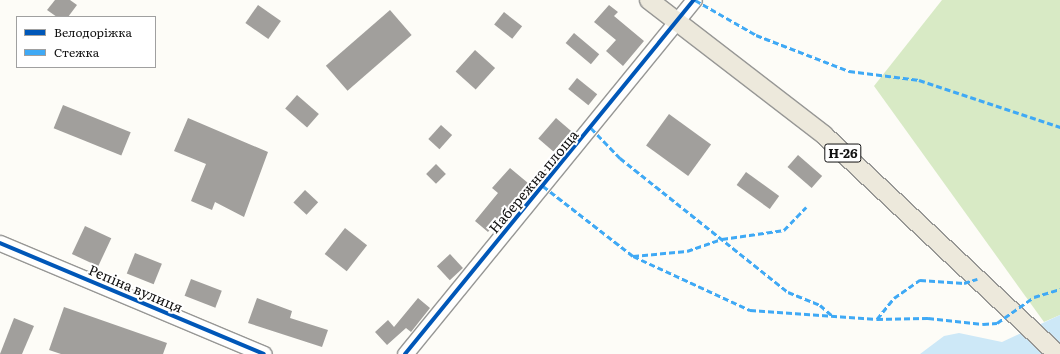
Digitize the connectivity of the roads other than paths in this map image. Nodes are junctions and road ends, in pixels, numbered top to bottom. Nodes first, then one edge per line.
1 (649, 0) edge
2 (694, 0) edge
3 (677, 22) junction
4 (0, 243) edge
5 (264, 354) edge
6 (405, 354) edge
7 (1057, 354) edge

1 - 3 main road, Н-26
2 - 3 street, Набережна площа
3 - 6 street, Набережна площа
3 - 7 main road, Н-26
4 - 5 street, Рєпіна вулиця

